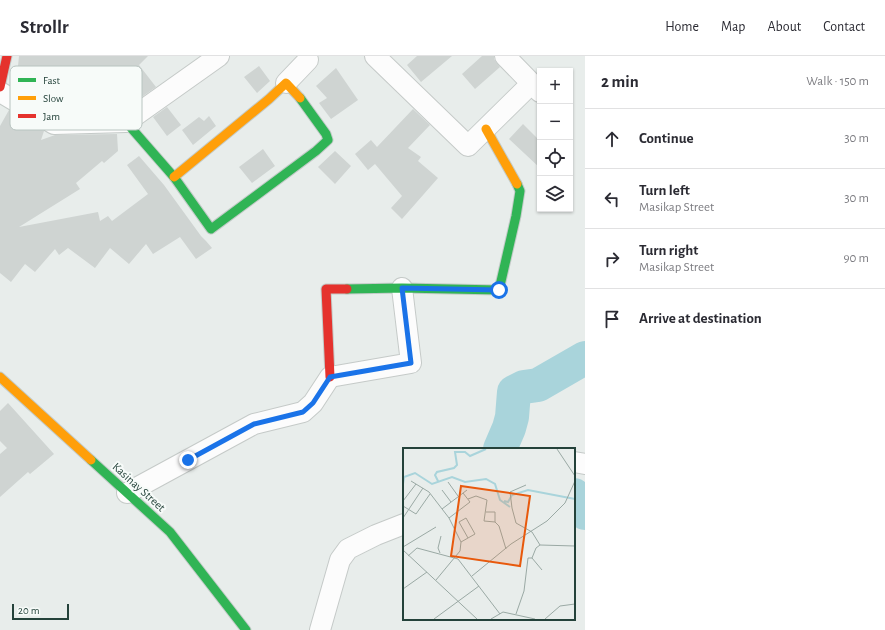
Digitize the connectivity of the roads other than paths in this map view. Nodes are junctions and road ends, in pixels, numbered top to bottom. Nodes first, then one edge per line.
1 (7, 56) edge
2 (219, 56) edge
3 (375, 56) edge
4 (505, 56) edge
5 (308, 60) dead end
6 (286, 83) junction
7 (0, 87) edge
8 (536, 88) edge
9 (0, 92) edge
10 (10, 98) edge
11 (142, 111) edge
12 (486, 129) junction
13 (133, 130) edge
14 (174, 177) junction
15 (402, 288) junction
16 (0, 377) edge
17 (330, 377) junction
18 (575, 462) edge
19 (585, 464) edge
20 (127, 493) junction
21 (403, 524) edge
22 (246, 630) edge
23 (320, 630) edge

1 - 7 street
2 - 11 street
3 - 12 street
4 - 8 street
5 - 6 street
6 - 14 street
6 - 14 street
8 - 12 street
9 - 10 street
12 - 15 street
13 - 14 street
15 - 17 street
15 - 17 street
16 - 20 street, Kasinay Street
17 - 20 street
18 - 19 street
20 - 22 street, Kasinay Street
21 - 23 street

